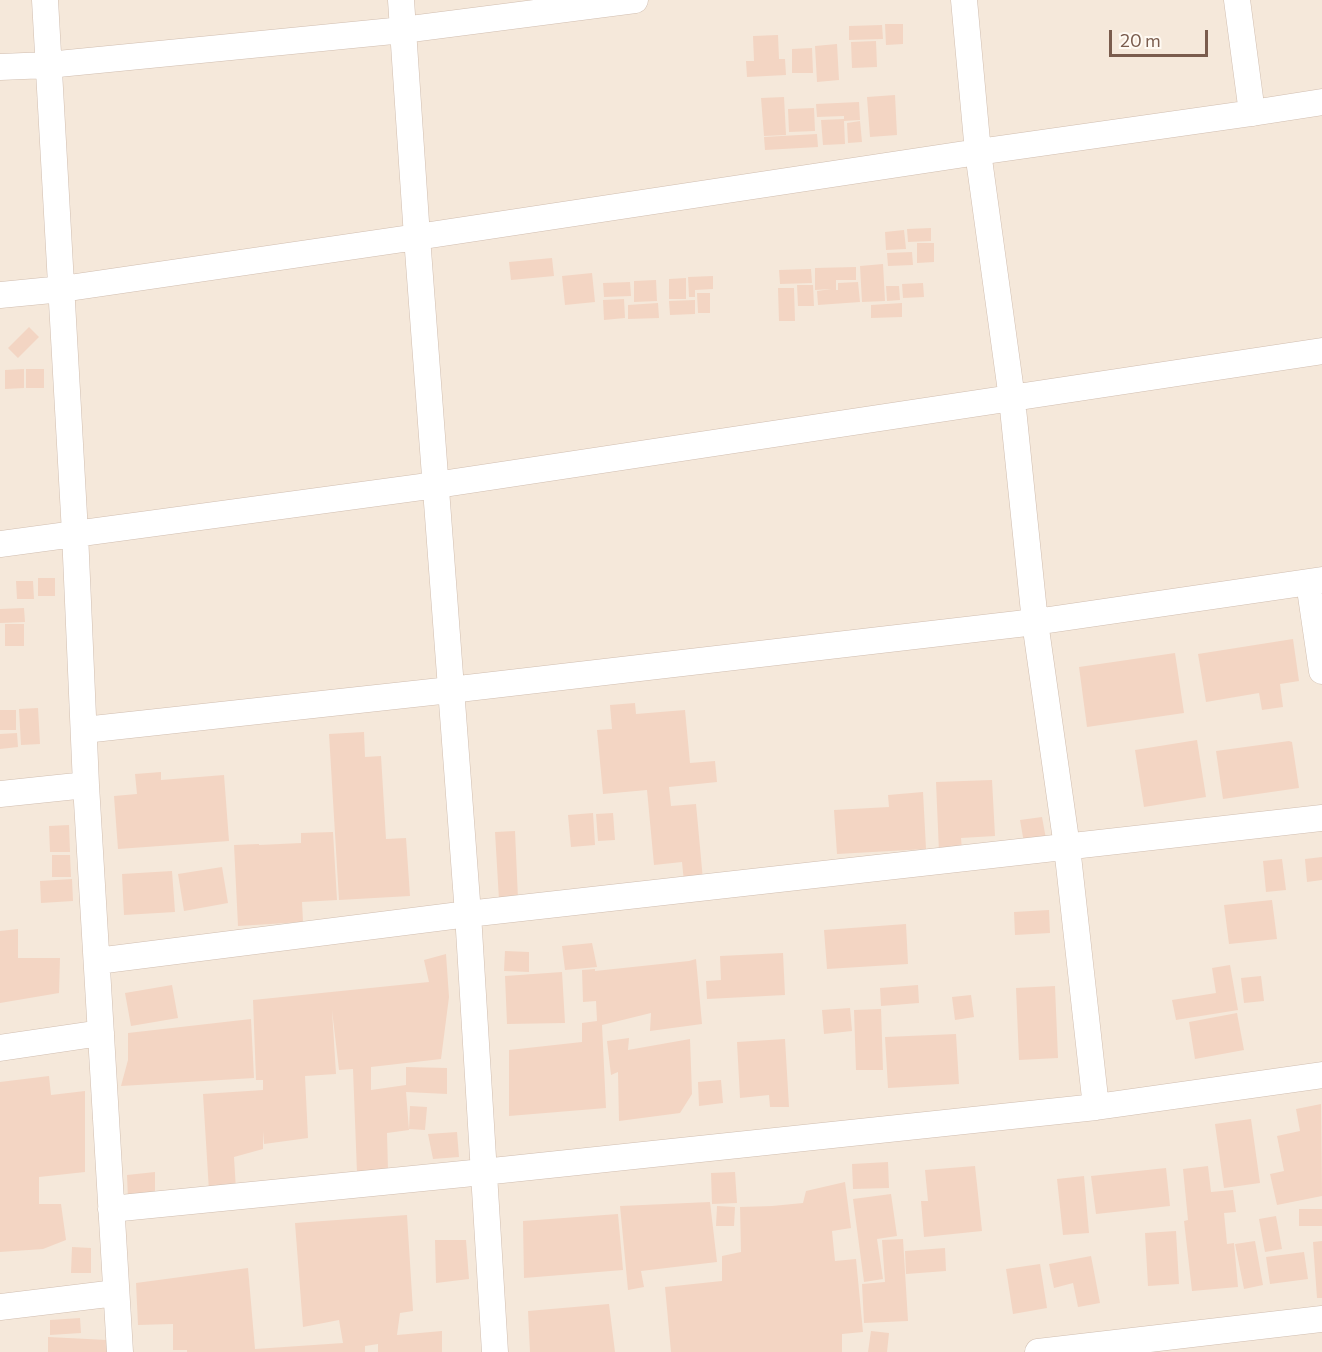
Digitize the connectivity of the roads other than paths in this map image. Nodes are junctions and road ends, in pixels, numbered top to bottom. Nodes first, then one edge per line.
1 (45, 0) edge
2 (401, 0) edge
3 (635, 0) edge
4 (964, 0) edge
5 (1237, 0) edge
6 (403, 30) junction
7 (48, 65) junction
8 (0, 67) edge
9 (1322, 102) edge
10 (1252, 113) junction
11 (978, 152) junction
12 (417, 237) junction
13 (62, 289) junction
14 (0, 295) edge
15 (1322, 351) edge
16 (1012, 399) junction
17 (436, 485) junction
18 (75, 533) junction
19 (0, 544) edge
20 (1316, 581) edge
21 (1035, 622) junction
22 (1322, 671) edge
23 (450, 690) junction
24 (84, 730) junction
25 (86, 785) junction
26 (0, 794) edge
27 (1322, 818) edge
28 (1067, 847) junction
29 (468, 914) junction
30 (97, 961) junction
31 (101, 1033) junction
32 (0, 1048) edge
33 (1322, 1075) edge
34 (1096, 1107) junction
35 (483, 1172) junction
36 (111, 1209) junction
37 (116, 1293) junction
38 (0, 1307) edge
39 (1322, 1319) edge
40 (120, 1352) edge
41 (495, 1352) edge
42 (1038, 1352) edge

1 - 7 street
2 - 6 street
3 - 6 street
4 - 11 street
5 - 10 street
6 - 7 street
6 - 12 street
7 - 8 street
7 - 13 street
9 - 10 street
10 - 11 street
11 - 12 street
11 - 16 street
12 - 13 street
12 - 17 street
13 - 14 street
13 - 18 street
15 - 16 street
16 - 17 street
16 - 21 street
17 - 18 street
17 - 23 street
18 - 19 street
18 - 24 street
20 - 21 street
20 - 22 street
21 - 23 street
21 - 28 street
23 - 24 street
23 - 29 street
24 - 25 street
25 - 26 street
25 - 30 street
27 - 28 street
28 - 29 street
28 - 34 street
29 - 30 street
29 - 35 street
30 - 31 street
31 - 32 street
31 - 36 street
33 - 34 street
34 - 35 street
35 - 36 street
35 - 41 street
36 - 37 street
37 - 38 street
37 - 40 street
39 - 42 street

